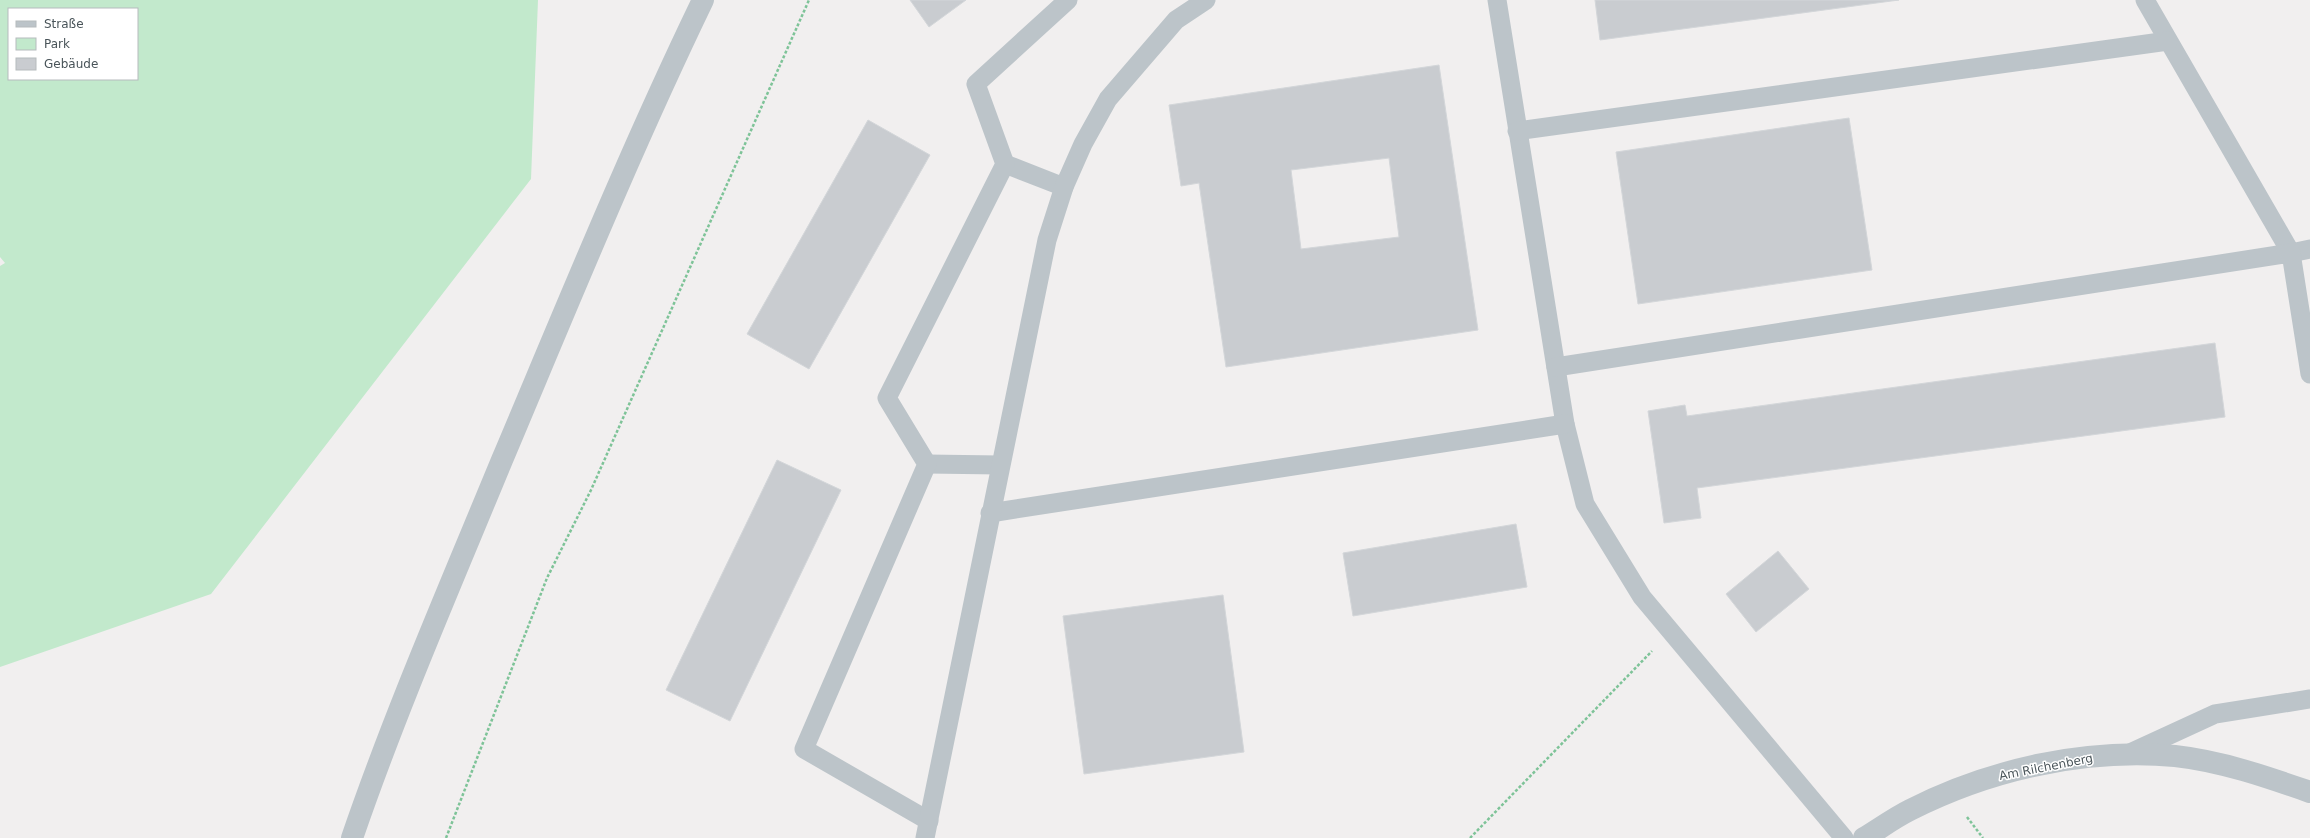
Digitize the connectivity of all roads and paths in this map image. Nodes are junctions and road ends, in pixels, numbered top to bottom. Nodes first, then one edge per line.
1 (703, 0) edge
2 (809, 0) edge
3 (1068, 0) edge
4 (1206, 0) edge
5 (1496, 0) edge
6 (2145, 0) edge
7 (2168, 41) junction
8 (1518, 131) junction
9 (1005, 164) junction
10 (1064, 187) junction
11 (2310, 249) edge
12 (2291, 253) junction
13 (1556, 367) junction
14 (2310, 374) edge
15 (1565, 424) junction
16 (927, 464) junction
17 (1000, 465) junction
18 (990, 514) junction
19 (1671, 632) junction
20 (2310, 699) edge
21 (2128, 754) junction
22 (2310, 792) edge
23 (927, 829) edge
24 (352, 838) edge
25 (446, 838) edge
26 (1470, 838) edge
27 (1844, 838) edge
28 (1864, 838) edge

1 - 24 street
2 - 25 path
3 - 9 lane
4 - 10 lane
5 - 8 lane
6 - 7 lane
7 - 8 lane
7 - 12 lane
8 - 13 lane
9 - 10 lane
9 - 16 lane
10 - 17 lane
11 - 12 lane
12 - 13 lane
12 - 14 lane
13 - 15 lane
15 - 18 lane
15 - 19 lane
16 - 17 lane
16 - 23 lane
17 - 18 lane
18 - 23 lane
19 - 26 path
19 - 27 lane
20 - 21 lane
21 - 22 street, Am Rilchenberg
21 - 28 street, Am Rilchenberg

